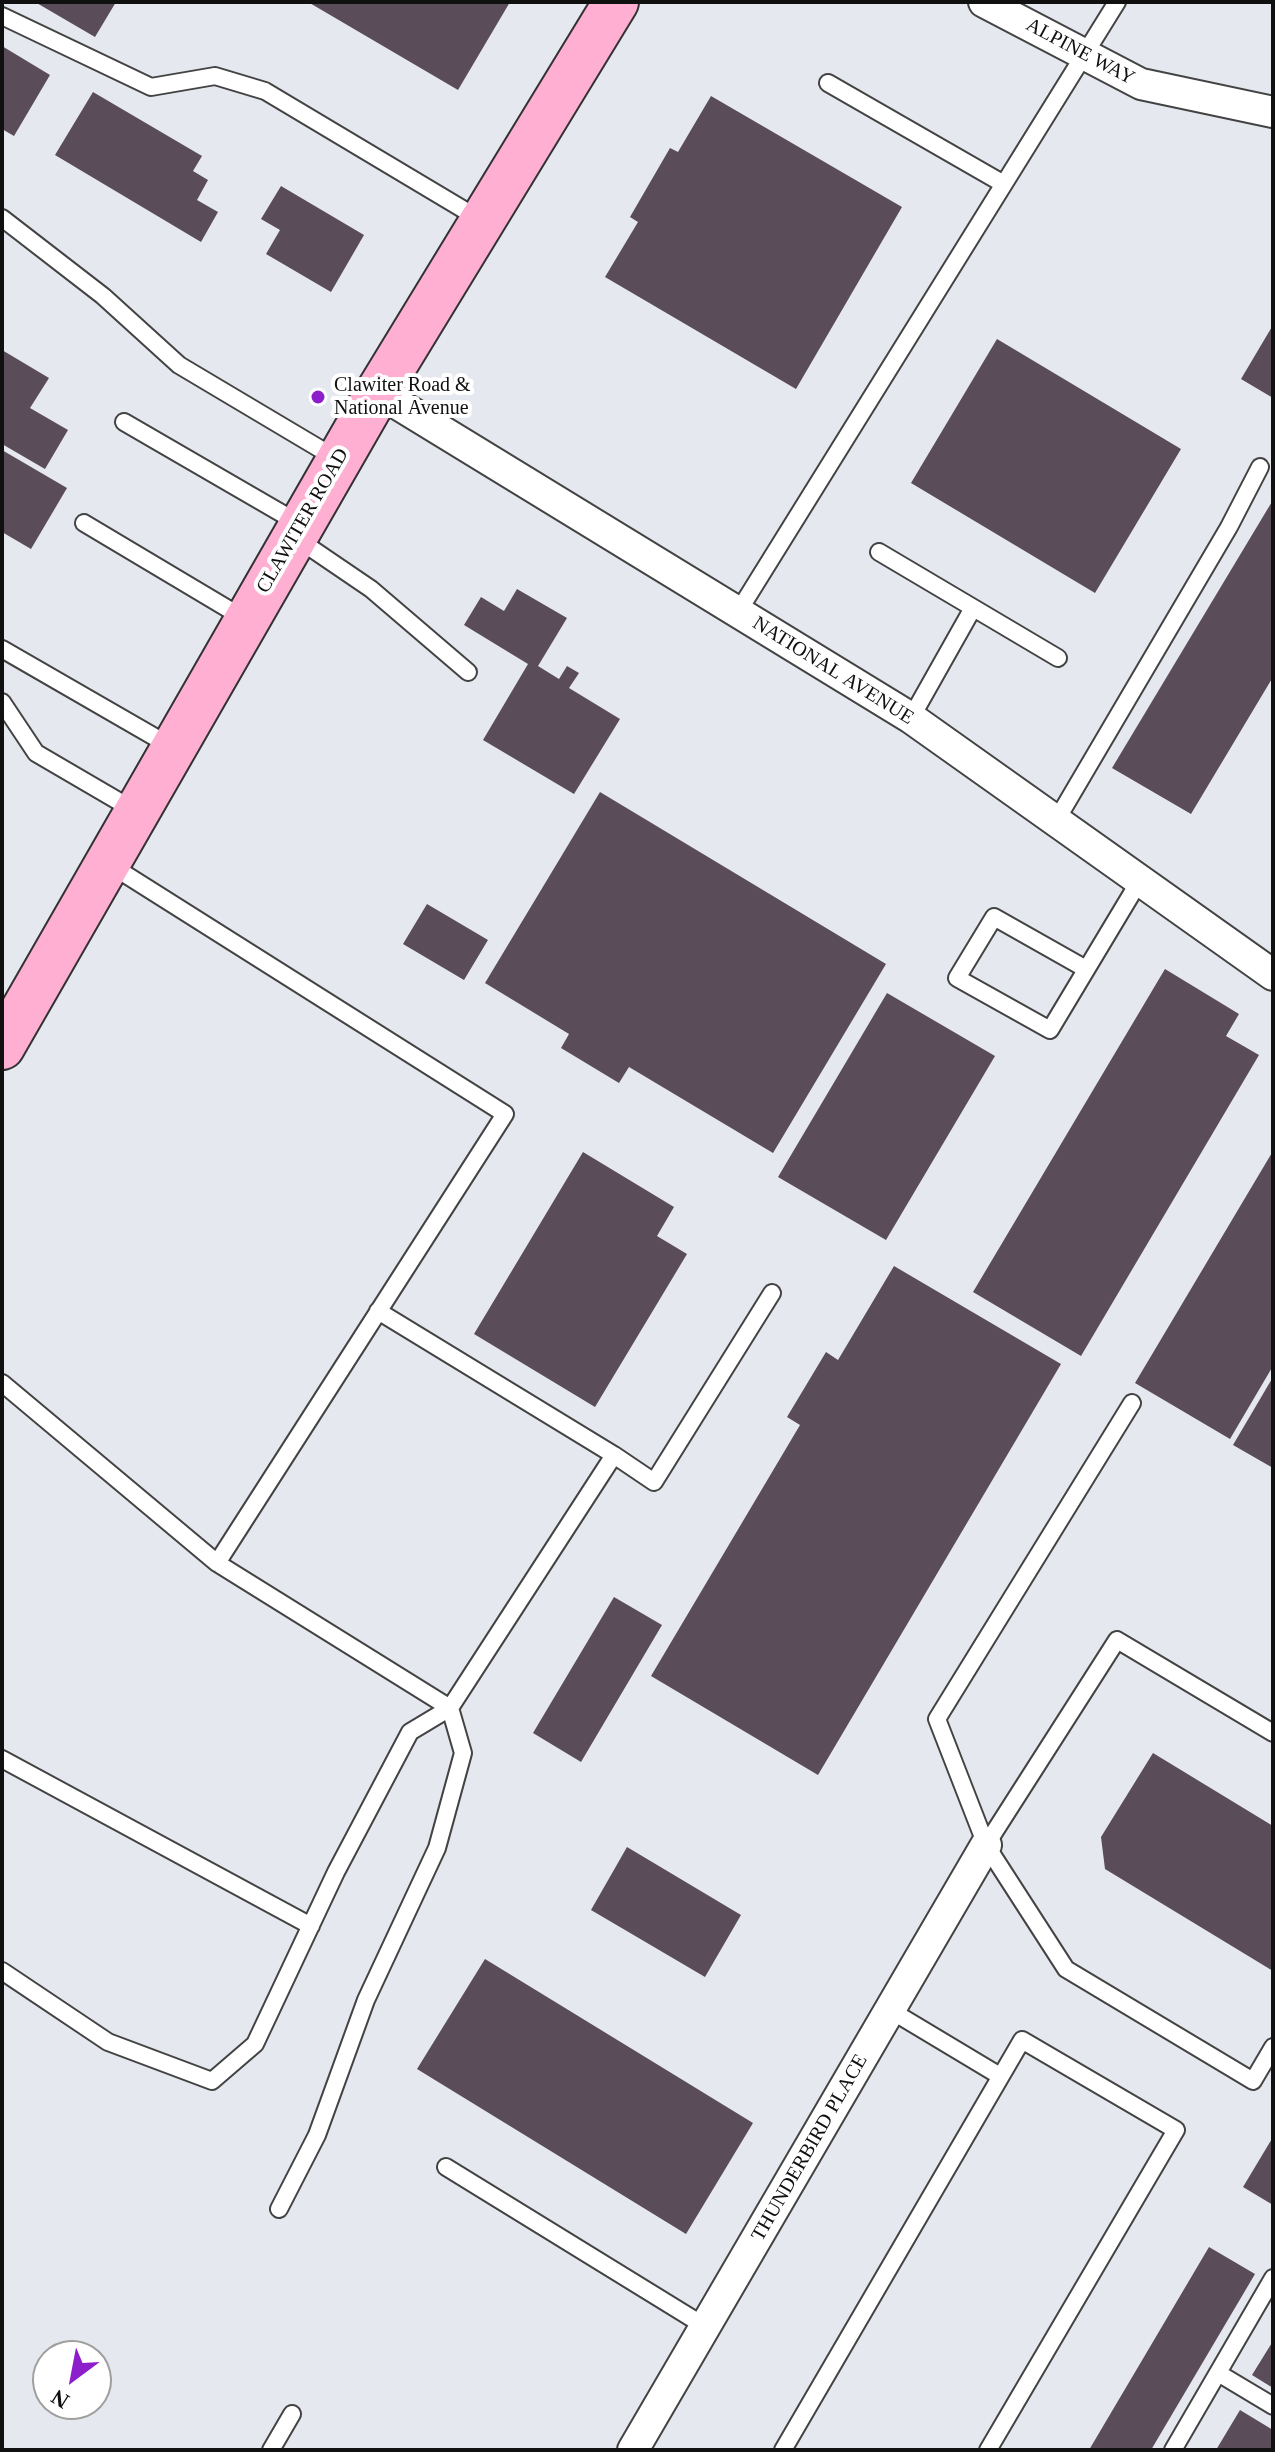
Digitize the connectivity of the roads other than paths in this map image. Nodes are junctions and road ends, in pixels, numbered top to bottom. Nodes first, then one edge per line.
1 (616, 2) edge
2 (984, 2) edge
3 (1117, 2) edge
4 (2, 16) edge
5 (1082, 54) junction
6 (828, 83) dead end
7 (1273, 112) edge
8 (1002, 183) junction
9 (2, 218) edge
10 (483, 220) junction
11 (378, 392) junction
12 (124, 422) dead end
13 (338, 460) junction
14 (1260, 467) dead end
15 (84, 523) dead end
16 (298, 530) junction
17 (879, 552) dead end
18 (973, 608) junction
19 (738, 612) junction
20 (247, 620) junction
21 (2, 649) edge
22 (1058, 658) dead end
23 (468, 672) dead end
24 (2, 702) edge
25 (911, 718) junction
26 (174, 747) junction
27 (137, 812) junction
28 (1056, 821) junction
29 (107, 863) junction
30 (1140, 880) junction
31 (1086, 969) junction
32 (1273, 975) edge
33 (2, 1047) edge
34 (772, 1293) dead end
35 (378, 1311) junction
36 (2, 1383) edge
37 (1132, 1403) dead end
38 (614, 1455) junction
39 (217, 1563) junction
40 (450, 1708) junction
41 (1273, 1733) edge
42 (2, 1759) edge
43 (986, 1845) junction
44 (311, 1926) junction
45 (2, 1971) edge
46 (890, 2010) junction
47 (1273, 2047) edge
48 (1000, 2076) junction
49 (446, 2167) dead end
50 (279, 2209) dead end
51 (1273, 2278) edge
52 (706, 2327) junction
53 (1218, 2373) junction
54 (1273, 2406) edge
55 (292, 2414) dead end
56 (271, 2450) edge
57 (633, 2450) edge
58 (783, 2450) edge
59 (988, 2450) edge
60 (1173, 2450) edge

1 - 10 main road, CLAWITER ROAD
2 - 5 street, ALPINE WAY
3 - 5 lane
4 - 10 lane
5 - 7 street, ALPINE WAY
5 - 8 lane
6 - 8 lane
8 - 19 lane
9 - 13 lane
10 - 11 main road, CLAWITER ROAD
11 - 13 main road, CLAWITER ROAD
11 - 19 street, NATIONAL AVENUE
12 - 16 lane
13 - 16 main road, CLAWITER ROAD
14 - 28 lane
15 - 20 lane
16 - 20 main road, CLAWITER ROAD
16 - 23 lane
17 - 18 lane
18 - 22 lane
18 - 25 lane
19 - 25 street, NATIONAL AVENUE
20 - 26 main road, CLAWITER ROAD
21 - 26 lane
24 - 27 lane
25 - 28 street, NATIONAL AVENUE
26 - 27 main road, CLAWITER ROAD
27 - 29 main road, CLAWITER ROAD
28 - 30 street, NATIONAL AVENUE
29 - 33 main road, CLAWITER ROAD
29 - 35 lane
30 - 31 lane
30 - 32 street, NATIONAL AVENUE
31 - 31 lane
34 - 38 lane
35 - 38 lane
35 - 39 lane
36 - 39 lane
37 - 43 lane
38 - 40 lane
39 - 40 lane
40 - 44 lane
40 - 50 lane
41 - 43 lane
42 - 44 lane
43 - 46 street, THUNDERBIRD PLACE
43 - 47 lane
44 - 45 lane
46 - 48 lane
46 - 52 street, THUNDERBIRD PLACE
48 - 58 lane
48 - 59 lane
49 - 52 lane
51 - 53 lane
52 - 57 street, THUNDERBIRD PLACE
53 - 54 lane
53 - 60 lane
55 - 56 lane

